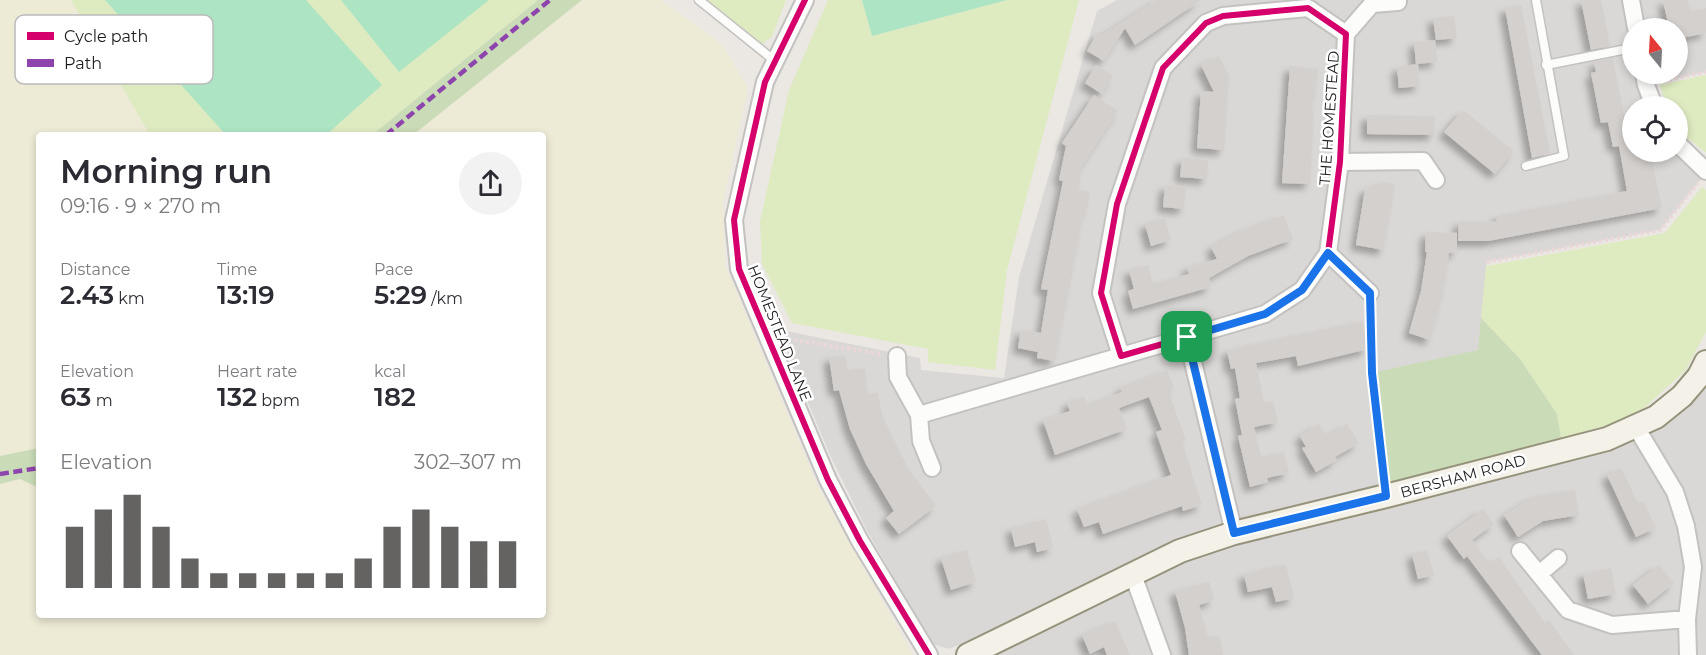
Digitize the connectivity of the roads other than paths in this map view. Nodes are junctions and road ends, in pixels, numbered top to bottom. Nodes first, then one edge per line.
1 (699, 0) edge
2 (805, 0) edge
3 (1536, 0) edge
4 (1631, 0) edge
5 (1398, 2) dead end
6 (1634, 18) edge
7 (1346, 34) junction
8 (1622, 50) edge
9 (775, 61) junction
10 (1546, 64) junction
11 (1688, 157) edge
12 (1340, 162) junction
13 (1526, 166) dead end
14 (1703, 176) edge
15 (1436, 180) dead end
16 (1328, 253) junction
17 (1370, 293) road end
18 (1187, 337) junction
19 (897, 356) road end
20 (1121, 356) junction
21 (1706, 362) edge
22 (919, 415) junction
23 (1636, 427) junction
24 (932, 468) dead end
25 (1234, 533) junction
26 (1520, 551) dead end
27 (1558, 558) dead end
28 (1539, 574) junction
29 (1133, 575) junction
30 (1687, 619) junction
31 (929, 655) edge
32 (968, 655) edge
33 (1162, 655) edge
34 (1688, 655) edge

1 - 9 lane
2 - 9 street, HOMESTEAD LANE
3 - 10 lane
4 - 6 street
5 - 7 street, THE HOMESTEAD
7 - 12 street, THE HOMESTEAD
7 - 20 street, THE HOMESTEAD
8 - 10 lane
9 - 31 street, HOMESTEAD LANE
10 - 13 lane
11 - 14 street
12 - 15 street, THE HOMESTEAD
12 - 16 street, THE HOMESTEAD
16 - 17 street
16 - 18 street, THE HOMESTEAD
18 - 20 street, THE HOMESTEAD
18 - 25 street
19 - 22 street
20 - 22 street, THE HOMESTEAD
21 - 23 main road, BERSHAM ROAD
22 - 24 street
23 - 25 main road, BERSHAM ROAD
23 - 30 street
25 - 29 main road, BERSHAM ROAD
26 - 28 street
27 - 28 street
28 - 30 street
29 - 32 main road, BERSHAM ROAD
29 - 33 street
30 - 34 street

